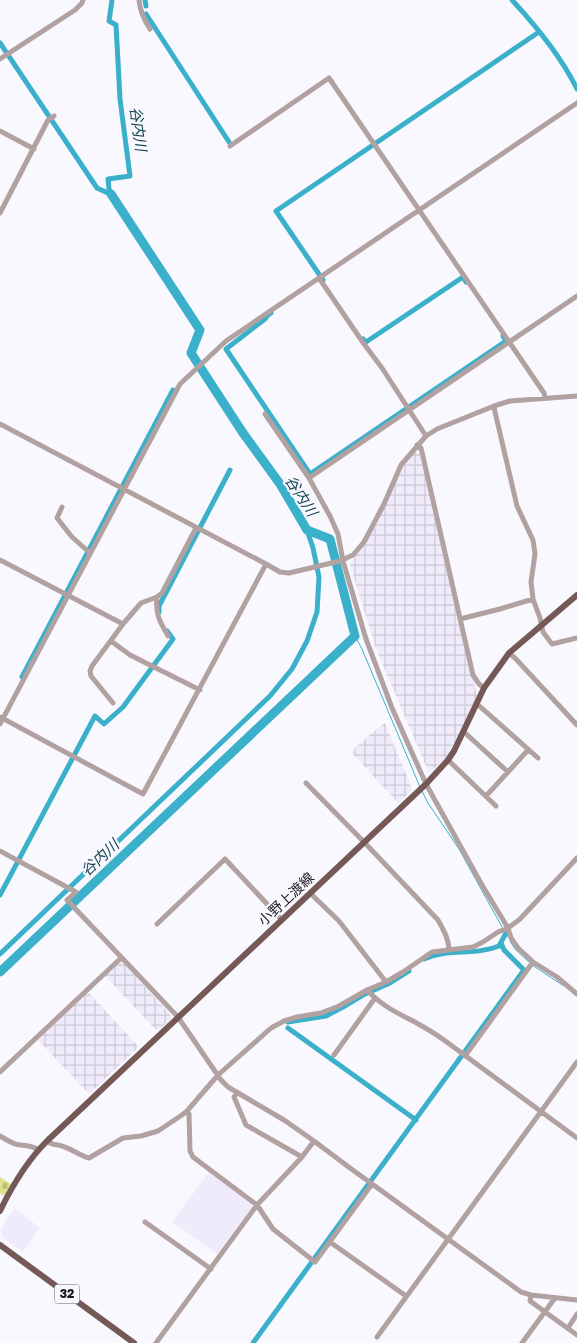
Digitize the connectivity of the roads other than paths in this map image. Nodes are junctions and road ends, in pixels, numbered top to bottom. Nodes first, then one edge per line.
1 (83, 0) edge
2 (139, 0) edge
3 (150, 29) dead end
4 (1, 58) edge
5 (577, 104) edge
6 (54, 116) dead end
7 (0, 131) edge
8 (230, 146) dead end
9 (34, 149) junction
10 (419, 210) junction
11 (0, 213) edge
12 (319, 278) junction
13 (577, 296) edge
14 (509, 342) junction
15 (577, 396) edge
16 (545, 398) junction
17 (494, 406) junction
18 (408, 410) junction
19 (265, 414) dead end
20 (0, 424) edge
21 (426, 436) junction
22 (417, 445) junction
23 (309, 478) junction
24 (124, 489) junction
25 (62, 507) dead end
26 (196, 528) junction
27 (90, 553) junction
28 (0, 560) edge
29 (341, 561) junction
30 (266, 564) junction
31 (577, 595) edge
32 (67, 596) junction
33 (157, 598) junction
34 (533, 599) junction
35 (460, 619) junction
36 (123, 624) junction
37 (542, 625) junction
38 (168, 636) dead end
39 (577, 638) edge
40 (111, 641) junction
41 (509, 653) junction
42 (484, 688) junction
43 (200, 690) junction
44 (113, 703) dead end
45 (476, 703) junction
46 (2, 718) edge
47 (0, 724) edge
48 (577, 725) edge
49 (464, 732) junction
50 (528, 750) junction
51 (538, 758) dead end
52 (448, 760) junction
53 (508, 772) junction
54 (306, 783) dead end
55 (426, 784) junction
56 (486, 796) junction
57 (496, 806) dead end
58 (364, 842) junction
59 (0, 851) edge
60 (577, 858) edge
61 (310, 893) junction
62 (282, 920) junction
63 (157, 924) dead end
64 (507, 928) junction
65 (448, 950) junction
66 (121, 958) junction
67 (532, 964) junction
68 (386, 982) junction
69 (367, 990) junction
70 (577, 994) edge
71 (375, 998) junction
72 (178, 1017) junction
73 (334, 1056) dead end
74 (465, 1056) junction
75 (577, 1062) edge
76 (0, 1072) edge
77 (218, 1075) junction
78 (237, 1093) junction
79 (187, 1111) junction
80 (540, 1111) junction
81 (0, 1136) edge
82 (577, 1138) edge
83 (47, 1141) junction
84 (314, 1141) junction
85 (39, 1150) junction
86 (302, 1157) junction
87 (372, 1184) junction
88 (257, 1205) junction
89 (0, 1211) edge
90 (145, 1222) dead end
91 (447, 1239) junction
92 (330, 1242) junction
93 (0, 1245) edge
94 (211, 1269) junction
95 (531, 1295) junction
96 (406, 1296) junction
97 (555, 1298) junction
98 (577, 1300) edge
99 (545, 1312) junction
100 (577, 1314) edge
101 (568, 1328) junction
102 (577, 1334) edge
103 (377, 1337) dead end
104 (134, 1343) edge
105 (156, 1343) edge
106 (522, 1343) edge

1 - 4 street
2 - 3 street
5 - 10 street
6 - 9 street
7 - 9 street
8 - 10 street
9 - 11 street
10 - 12 street
10 - 14 street
12 - 18 street
12 - 24 street
13 - 14 street
14 - 16 street
14 - 18 street
15 - 16 street
16 - 17 street
17 - 21 street
17 - 34 street
18 - 21 street
18 - 23 street
19 - 23 street
20 - 24 street
21 - 22 street
22 - 29 street
22 - 35 street
23 - 29 street
24 - 26 street
24 - 27 street
25 - 27 street
26 - 30 street
26 - 33 street
27 - 32 street
28 - 32 street
29 - 30 street
29 - 55 street
30 - 43 street
31 - 37 main road, 小野上渡線
32 - 36 street
32 - 46 street
33 - 36 street
33 - 38 street
34 - 35 street
34 - 37 street
35 - 42 street
36 - 40 street
37 - 39 street
37 - 41 main road, 小野上渡線
40 - 43 street
40 - 44 street
41 - 42 main road, 小野上渡線
41 - 48 street
42 - 45 main road, 小野上渡線
43 - 46 street
45 - 49 main road, 小野上渡線
45 - 50 street
46 - 47 street
49 - 52 main road, 小野上渡線
49 - 53 street
50 - 51 street
50 - 53 street
52 - 55 main road, 小野上渡線
52 - 56 street
53 - 56 street
54 - 58 street
55 - 58 main road, 小野上渡線
55 - 64 street
56 - 57 street
58 - 61 main road, 小野上渡線
58 - 65 street
59 - 66 street
60 - 64 street
61 - 62 main road, 小野上渡線
61 - 68 street
62 - 63 street
62 - 72 main road, 小野上渡線
64 - 65 street
64 - 67 street
65 - 68 street
66 - 72 street
66 - 76 street
67 - 70 street
67 - 74 street
68 - 69 street
69 - 71 street
69 - 77 street
71 - 73 street
71 - 74 street
72 - 77 street
72 - 83 main road, 小野上渡線
74 - 80 street
75 - 80 street
77 - 78 street
77 - 79 street
78 - 84 street
78 - 86 street
79 - 83 street
79 - 88 street
80 - 82 street
80 - 91 street
81 - 85 street
83 - 85 main road, 小野上渡線
84 - 86 street
84 - 87 street
85 - 89 main road, 小野上渡線
86 - 88 street
87 - 91 street
87 - 92 street
88 - 92 street
88 - 94 street
90 - 94 street
91 - 95 street
91 - 96 street
92 - 96 street
93 - 104 main road, 32
94 - 105 street
95 - 97 street
95 - 99 street
96 - 103 street
97 - 98 street
97 - 99 street
99 - 101 street
99 - 106 street
100 - 101 street
101 - 102 street

